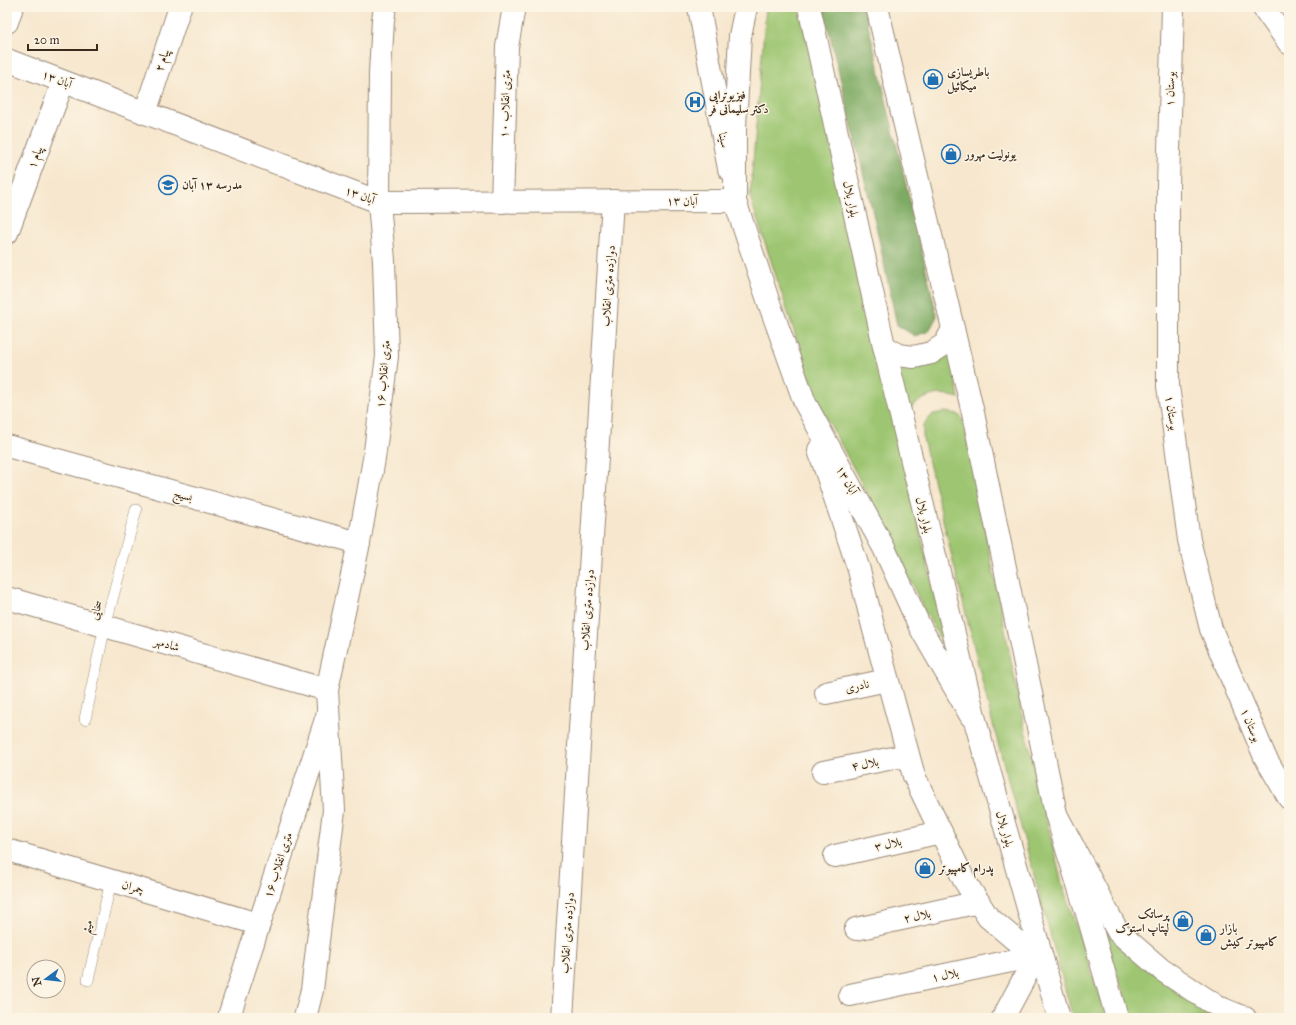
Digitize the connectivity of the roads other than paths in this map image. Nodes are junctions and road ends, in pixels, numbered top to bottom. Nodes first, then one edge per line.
1 (12, 7) edge
2 (180, 7) edge
3 (385, 7) edge
4 (514, 7) edge
5 (699, 7) edge
6 (746, 7) edge
7 (809, 7) edge
8 (877, 7) edge
9 (1173, 7) edge
10 (1263, 7) edge
11 (7, 22) edge
12 (1289, 43) edge
13 (7, 60) edge
14 (63, 82) junction
15 (145, 113) junction
16 (613, 201) junction
17 (735, 201) junction
18 (379, 202) junction
19 (502, 202) junction
20 (7, 233) edge
21 (953, 329) junction
22 (884, 346) junction
23 (804, 403) junction
24 (7, 446) edge
25 (136, 510) dead end
26 (359, 543) junction
27 (7, 598) edge
28 (105, 626) junction
29 (887, 680) junction
30 (327, 690) junction
31 (826, 693) dead end
32 (329, 713) junction
33 (85, 719) dead end
34 (976, 724) junction
35 (908, 755) junction
36 (823, 772) dead end
37 (1289, 798) edge
38 (1056, 814) junction
39 (941, 832) junction
40 (7, 850) edge
41 (835, 856) dead end
42 (111, 881) junction
43 (979, 902) junction
44 (258, 924) junction
45 (856, 930) dead end
46 (1040, 955) junction
47 (88, 980) dead end
48 (850, 995) dead end
49 (232, 1018) edge
50 (305, 1018) edge
51 (562, 1018) edge
52 (1003, 1018) edge
53 (1059, 1018) edge
54 (1117, 1018) edge
55 (1245, 1018) edge

1 - 11 street
2 - 15 street, پیام ۲
3 - 18 street, ۱۶ متری انقلاب
4 - 19 street, ۱۰ متری انقلاب
5 - 17 street, سینا
6 - 17 street, ۱۳ آبان
7 - 22 street, بلوار بلال
8 - 21 street
9 - 37 street, بوستان ۱
10 - 12 street
13 - 14 street, ۱۳ آبان
14 - 15 street, ۱۳ آبان
14 - 20 street, پیام ۱
15 - 18 street, ۱۳ آبان
16 - 17 street, ۱۳ آبان
16 - 19 street, ۱۳ آبان
16 - 51 street, دوازده متری انقلاب
17 - 23 street, ۱۳ آبان
18 - 19 street, ۱۳ آبان
18 - 26 street, ۱۶ متری انقلاب
21 - 22 street
21 - 38 street
22 - 34 street, بلوار بلال
23 - 29 street
23 - 34 street, ۱۳ آبان
24 - 26 street, بسیج
25 - 28 lane, سخایی
26 - 30 street, ۱۶ متری انقلاب
27 - 28 street, شادمهر
28 - 30 street, شادمهر
28 - 33 lane, سخایی
29 - 31 street, نادری
29 - 35 street
30 - 32 street, ۱۶ متری انقلاب
32 - 44 street, ۱۶ متری انقلاب
32 - 50 street, ۱۶ متری انقلاب
34 - 46 street, بلوار بلال
35 - 36 street, بلال ۴
35 - 39 street
38 - 54 street
38 - 55 street
39 - 41 street, بلال ۳
39 - 43 street
40 - 42 street, چمران
42 - 44 street, چمران
42 - 47 lane, میثم
43 - 45 street, بلال ۲
43 - 46 street
44 - 49 street, ۱۶ متری انقلاب
46 - 48 street, بلال ۱
46 - 52 street
46 - 53 street, بلوار بلال

